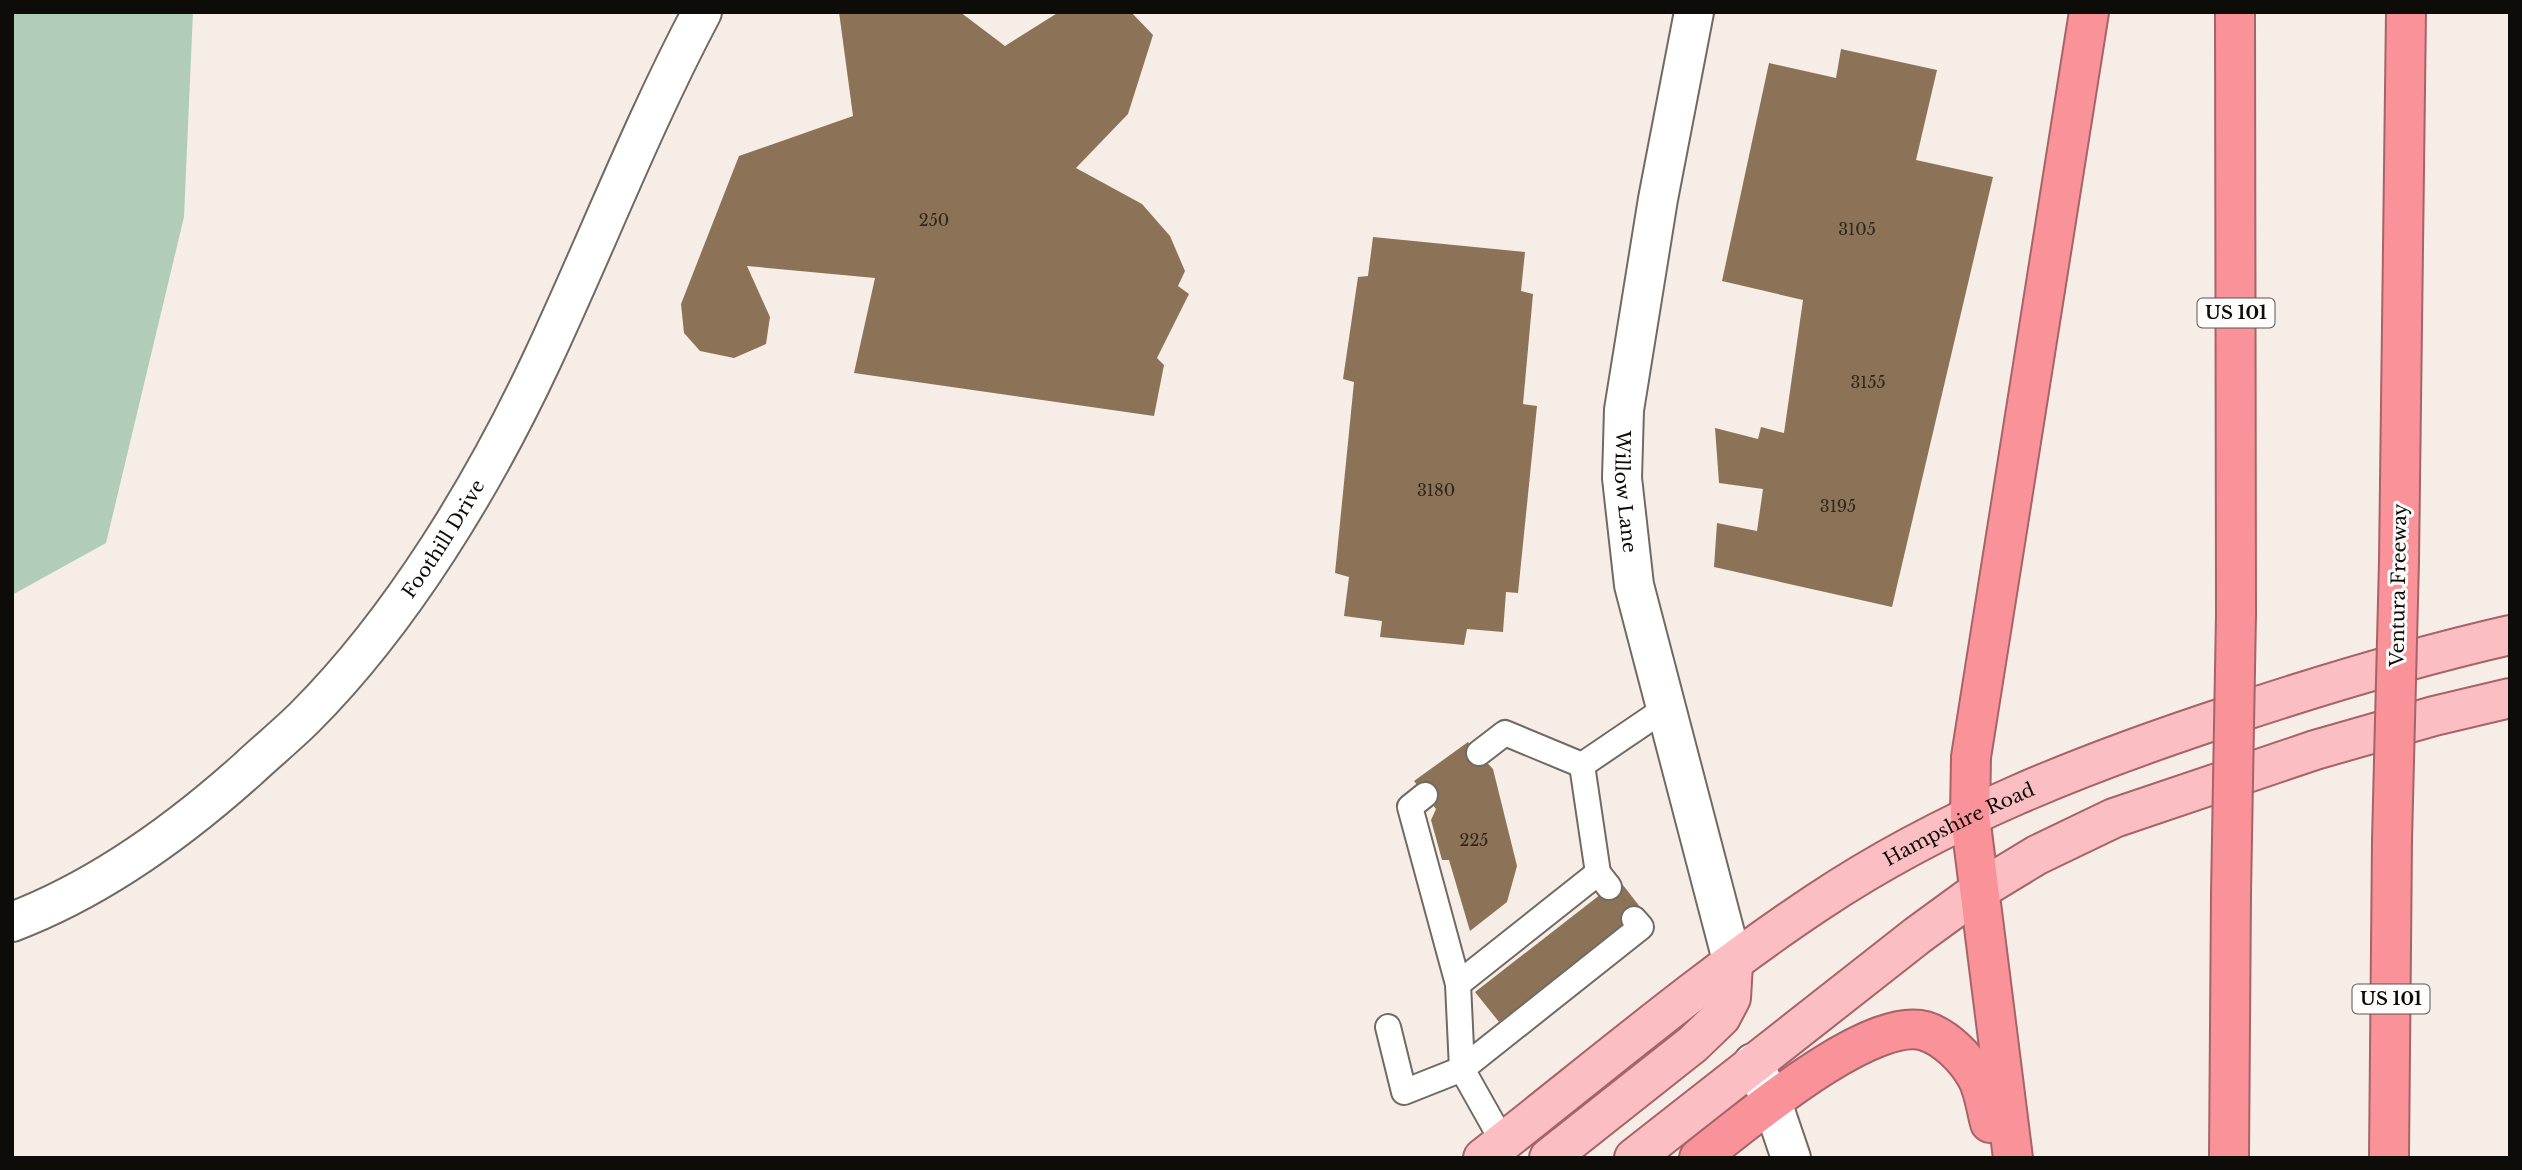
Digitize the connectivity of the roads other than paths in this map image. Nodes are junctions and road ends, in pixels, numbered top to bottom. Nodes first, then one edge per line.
1 (702, 12) edge
2 (1694, 12) edge
3 (2089, 12) edge
4 (2235, 12) edge
5 (2406, 12) edge
6 (2510, 635) edge
7 (2510, 698) edge
8 (1666, 708) junction
9 (1479, 753) dead end
10 (1582, 765) junction
11 (1425, 795) dead end
12 (1970, 816) junction
13 (1981, 889) junction
14 (1634, 919) dead end
15 (12, 922) edge
16 (1733, 964) junction
17 (1458, 984) junction
18 (1388, 1027) dead end
19 (1753, 1063) junction
20 (1462, 1069) junction
21 (1772, 1102) junction
22 (1493, 1150) edge
23 (1549, 1158) edge
24 (1634, 1158) edge
25 (1699, 1158) edge
26 (1791, 1158) edge
27 (2005, 1158) edge
28 (2013, 1158) edge
29 (2229, 1158) edge
30 (2389, 1158) edge

1 - 15 street, Foothill Drive
2 - 8 street, Willow Lane
3 - 12 highway
4 - 29 highway, US 101, bridge
5 - 30 highway, Ventura Freeway / US 101, bridge
6 - 12 main road, Hampshire Road
7 - 13 main road
8 - 10 lane
8 - 16 street, Willow Lane
9 - 10 lane
10 - 17 lane
11 - 17 lane
12 - 13 highway
12 - 16 main road, Hampshire Road
13 - 19 main road
13 - 28 highway
14 - 20 lane
16 - 22 main road, Hampshire Road
16 - 23 main road
17 - 20 lane
18 - 20 lane
19 - 21 street
19 - 24 main road
20 - 22 lane
21 - 25 highway
21 - 26 street
21 - 27 highway

